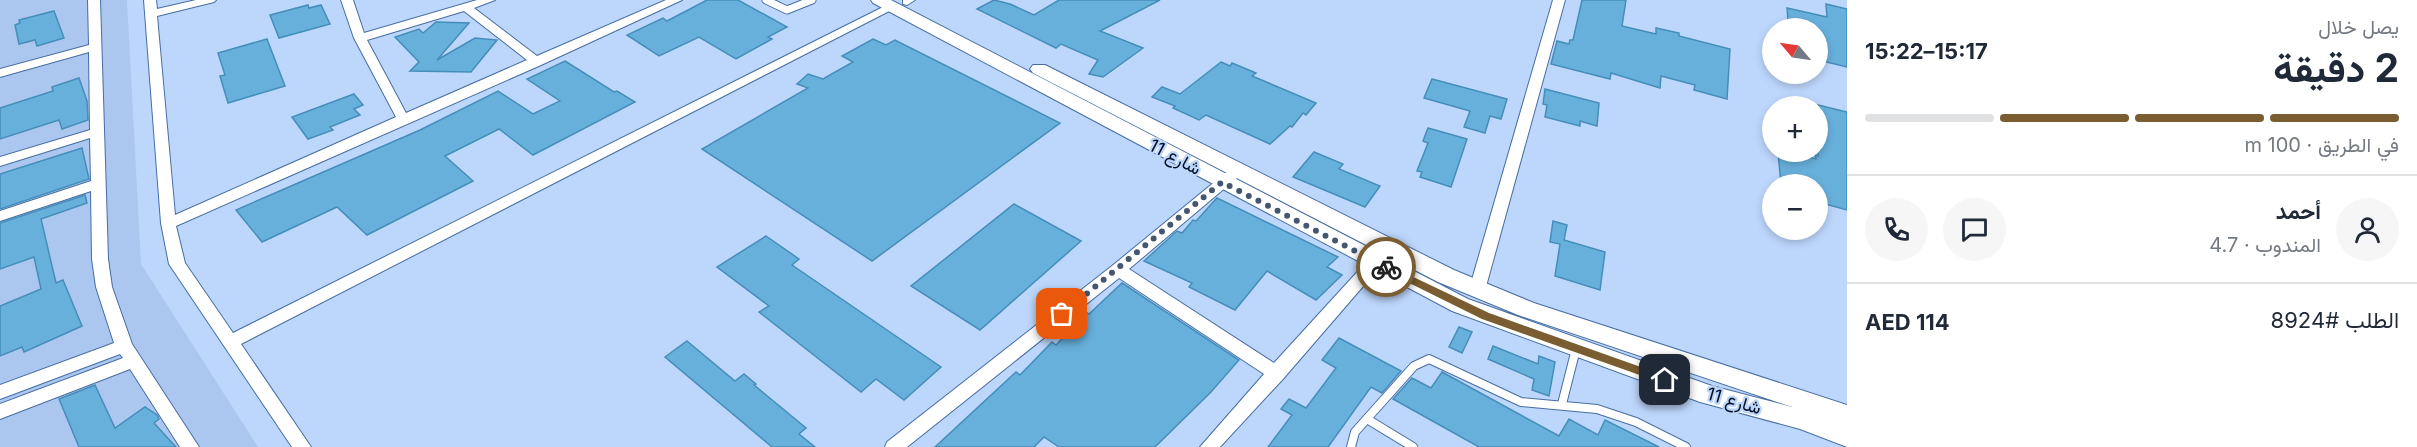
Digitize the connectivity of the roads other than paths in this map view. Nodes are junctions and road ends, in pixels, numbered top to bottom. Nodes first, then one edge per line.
1 (94, 0) edge
2 (210, 0) edge
3 (347, 0) edge
4 (489, 0) edge
5 (673, 0) edge
6 (766, 0) edge
7 (812, 0) edge
8 (1559, 0) edge
9 (898, 2) edge
10 (151, 7) edge
11 (466, 8) junction
12 (360, 38) junction
13 (95, 47) junction
14 (537, 62) junction
15 (0, 73) edge
16 (403, 119) junction
17 (97, 132) junction
18 (0, 162) edge
19 (1230, 177) junction
20 (99, 183) junction
21 (0, 216) edge
22 (168, 223) junction
23 (1376, 262) junction
24 (1118, 270) junction
25 (1477, 290) junction
26 (231, 341) junction
27 (1576, 349) junction
28 (129, 354) junction
29 (1277, 374) junction
30 (0, 392) edge
31 (1709, 395) junction
32 (1562, 404) junction
33 (0, 412) edge
34 (1847, 415) edge
35 (1367, 419) junction
36 (1847, 436) edge
37 (190, 447) edge
38 (302, 447) edge
39 (894, 447) edge
40 (1209, 447) edge
41 (1351, 447) edge
42 (1413, 447) edge
43 (1686, 447) edge
44 (1836, 447) edge

1 - 13 street
2 - 10 street
3 - 12 street
4 - 11 street
5 - 14 street
6 - 7 lane
8 - 25 street
9 - 19 street, شارع 11
9 - 26 street
10 - 22 street
11 - 12 street
11 - 14 street
12 - 16 street
13 - 15 street
13 - 17 street
14 - 16 street
16 - 22 street
17 - 18 street
17 - 20 street
19 - 23 street, شارع 11
19 - 24 street
19 - 25 street, شارع 11
20 - 21 street
20 - 28 street
22 - 26 street
23 - 27 street, شارع 11
23 - 29 street
24 - 29 street
24 - 39 street
25 - 34 street, شارع 11
26 - 38 street
27 - 31 street, شارع 11
27 - 32 lane
28 - 30 street
28 - 33 street
28 - 37 street
29 - 40 street
31 - 36 street, شارع 11
31 - 44 street
32 - 35 lane
32 - 43 lane
35 - 41 lane
35 - 42 lane

